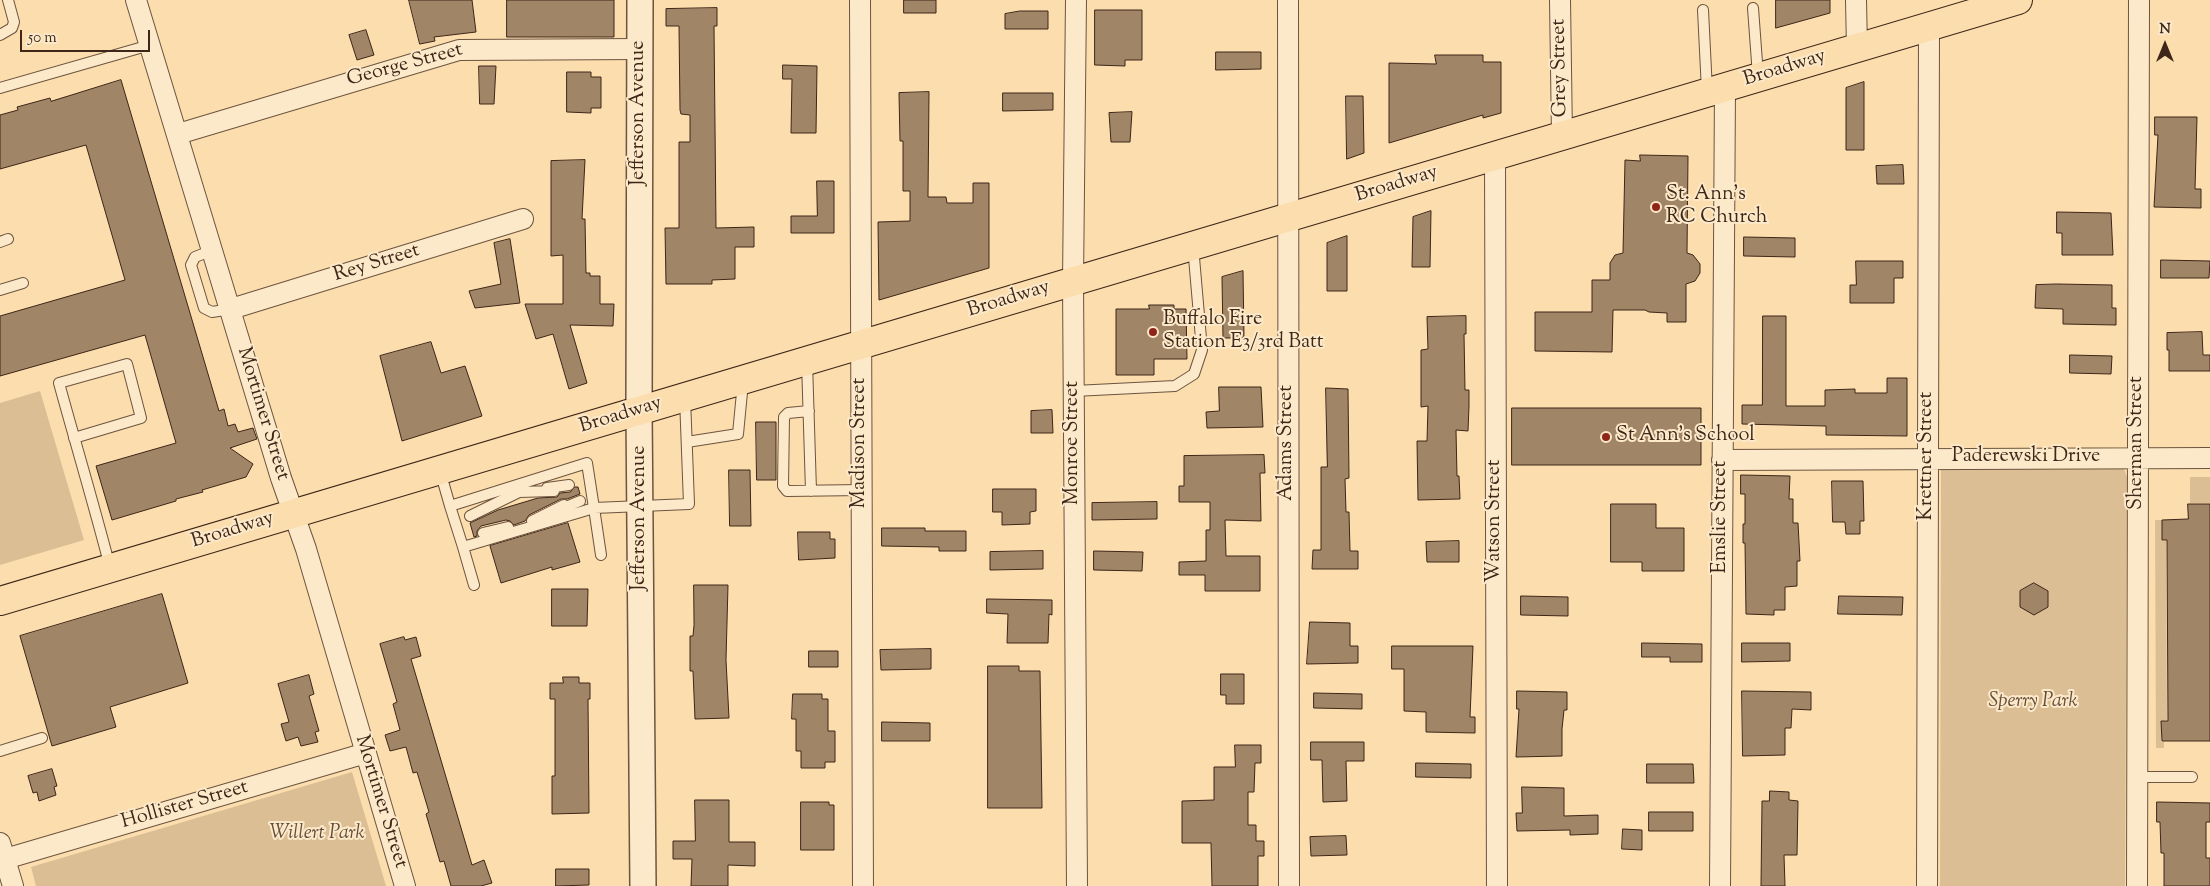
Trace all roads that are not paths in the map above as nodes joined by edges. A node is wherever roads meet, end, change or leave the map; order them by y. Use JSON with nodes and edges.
{"nodes":[{"id":1,"x":8,"y":0,"type":"edge"},
{"id":2,"x":136,"y":0,"type":"edge"},
{"id":3,"x":640,"y":0,"type":"edge"},
{"id":4,"x":860,"y":0,"type":"edge"},
{"id":5,"x":1076,"y":0,"type":"edge"},
{"id":6,"x":1288,"y":0,"type":"edge"},
{"id":7,"x":1560,"y":0,"type":"edge"},
{"id":8,"x":1856,"y":0,"type":"edge"},
{"id":9,"x":2018,"y":0,"type":"edge"},
{"id":10,"x":2139,"y":0,"type":"edge"},
{"id":11,"x":1753,"y":8,"type":"dead end"},
{"id":12,"x":1704,"y":10,"type":"dead end"},
{"id":13,"x":1929,"y":26,"type":"junction"},
{"id":14,"x":0,"y":35,"type":"edge"},
{"id":15,"x":150,"y":45,"type":"junction"},
{"id":16,"x":1857,"y":48,"type":"junction"},
{"id":17,"x":640,"y":49,"type":"junction"},
{"id":18,"x":1758,"y":77,"type":"junction"},
{"id":19,"x":0,"y":88,"type":"edge"},
{"id":20,"x":1716,"y":90,"type":"junction"},
{"id":21,"x":178,"y":134,"type":"junction"},
{"id":22,"x":1562,"y":136,"type":"junction"},
{"id":23,"x":1496,"y":156,"type":"junction"},
{"id":24,"x":1287,"y":217,"type":"junction"},
{"id":25,"x":523,"y":219,"type":"dead end"},
{"id":26,"x":1193,"y":246,"type":"junction"},
{"id":27,"x":1074,"y":281,"type":"junction"},
{"id":28,"x":22,"y":283,"type":"dead end"},
{"id":29,"x":0,"y":290,"type":"edge"},
{"id":30,"x":231,"y":308,"type":"junction"},
{"id":31,"x":861,"y":344,"type":"junction"},
{"id":32,"x":807,"y":361,"type":"junction"},
{"id":33,"x":743,"y":379,"type":"junction"},
{"id":34,"x":1074,"y":391,"type":"junction"},
{"id":35,"x":685,"y":397,"type":"junction"},
{"id":36,"x":639,"y":410,"type":"junction"},
{"id":37,"x":810,"y":411,"type":"junction"},
{"id":38,"x":74,"y":438,"type":"junction"},
{"id":39,"x":687,"y":442,"type":"junction"},
{"id":40,"x":2138,"y":458,"type":"junction"},
{"id":41,"x":2210,"y":458,"type":"edge"},
{"id":42,"x":1928,"y":459,"type":"junction"},
{"id":43,"x":1722,"y":460,"type":"junction"},
{"id":44,"x":440,"y":470,"type":"junction"},
{"id":45,"x":569,"y":485,"type":"dead end"},
{"id":46,"x":518,"y":489,"type":"junction"},
{"id":47,"x":862,"y":490,"type":"junction"},
{"id":48,"x":554,"y":491,"type":"dead end"},
{"id":49,"x":810,"y":491,"type":"junction"},
{"id":50,"x":533,"y":497,"type":"dead end"},
{"id":51,"x":580,"y":501,"type":"dead end"},
{"id":52,"x":511,"y":504,"type":"dead end"},
{"id":53,"x":564,"y":505,"type":"dead end"},
{"id":54,"x":450,"y":506,"type":"junction"},
{"id":55,"x":640,"y":506,"type":"junction"},
{"id":56,"x":594,"y":508,"type":"junction"},
{"id":57,"x":546,"y":511,"type":"dead end"},
{"id":58,"x":488,"y":512,"type":"dead end"},
{"id":59,"x":293,"y":513,"type":"junction"},
{"id":60,"x":470,"y":516,"type":"dead end"},
{"id":61,"x":529,"y":522,"type":"junction"},
{"id":62,"x":499,"y":526,"type":"dead end"},
{"id":63,"x":483,"y":533,"type":"dead end"},
{"id":64,"x":463,"y":547,"type":"junction"},
{"id":65,"x":601,"y":555,"type":"dead end"},
{"id":66,"x":110,"y":568,"type":"junction"},
{"id":67,"x":474,"y":585,"type":"dead end"},
{"id":68,"x":0,"y":601,"type":"edge"},
{"id":69,"x":42,"y":738,"type":"dead end"},
{"id":70,"x":0,"y":751,"type":"edge"},
{"id":71,"x":366,"y":752,"type":"junction"},
{"id":72,"x":2137,"y":777,"type":"junction"},
{"id":73,"x":2192,"y":777,"type":"dead end"},
{"id":74,"x":2,"y":851,"type":"edge"},
{"id":75,"x":13,"y":886,"type":"edge"},
{"id":76,"x":405,"y":886,"type":"edge"},
{"id":77,"x":643,"y":886,"type":"edge"},
{"id":78,"x":863,"y":886,"type":"edge"},
{"id":79,"x":1077,"y":886,"type":"edge"},
{"id":80,"x":1289,"y":886,"type":"edge"},
{"id":81,"x":1497,"y":886,"type":"edge"},
{"id":82,"x":1720,"y":886,"type":"edge"},
{"id":83,"x":1927,"y":886,"type":"edge"},
{"id":84,"x":2136,"y":886,"type":"edge"}],
"edges":[{"from":1,"to":14,"type":"lane"},
{"from":2,"to":15,"type":"street","name":"Mortimer Street"},
{"from":3,"to":17,"type":"street","name":"Jefferson Avenue"},
{"from":4,"to":31,"type":"street","name":"Madison Street"},
{"from":5,"to":27,"type":"street","name":"Monroe Street"},
{"from":6,"to":24,"type":"street","name":"Adams Street"},
{"from":7,"to":22,"type":"street","name":"Grey Street"},
{"from":8,"to":16,"type":"street"},
{"from":9,"to":13,"type":"main road","name":"Broadway"},
{"from":10,"to":40,"type":"street","name":"Sherman Street"},
{"from":11,"to":18,"type":"lane"},
{"from":12,"to":20,"type":"lane"},
{"from":13,"to":16,"type":"main road","name":"Broadway"},
{"from":13,"to":42,"type":"street","name":"Krettner Street"},
{"from":15,"to":19,"type":"lane"},
{"from":15,"to":21,"type":"street","name":"Mortimer Street"},
{"from":16,"to":18,"type":"main road","name":"Broadway"},
{"from":17,"to":21,"type":"street","name":"George Street"},
{"from":17,"to":36,"type":"street","name":"Jefferson Avenue"},
{"from":18,"to":20,"type":"main road","name":"Broadway"},
{"from":20,"to":22,"type":"main road","name":"Broadway"},
{"from":20,"to":43,"type":"street","name":"Emslie Street"},
{"from":21,"to":30,"type":"street","name":"Mortimer Street"},
{"from":22,"to":23,"type":"main road","name":"Broadway"},
{"from":23,"to":24,"type":"main road","name":"Broadway"},
{"from":23,"to":81,"type":"street","name":"Watson Street"},
{"from":24,"to":26,"type":"main road","name":"Broadway"},
{"from":24,"to":80,"type":"street","name":"Adams Street"},
{"from":25,"to":30,"type":"street","name":"Rey Street"},
{"from":26,"to":27,"type":"main road","name":"Broadway"},
{"from":26,"to":34,"type":"lane"},
{"from":27,"to":31,"type":"main road","name":"Broadway"},
{"from":27,"to":34,"type":"street","name":"Monroe Street"},
{"from":28,"to":29,"type":"lane"},
{"from":30,"to":59,"type":"street","name":"Mortimer Street"},
{"from":31,"to":32,"type":"main road","name":"Broadway"},
{"from":31,"to":47,"type":"street","name":"Madison Street"},
{"from":32,"to":33,"type":"main road","name":"Broadway"},
{"from":32,"to":37,"type":"lane"},
{"from":33,"to":35,"type":"main road","name":"Broadway"},
{"from":33,"to":39,"type":"lane"},
{"from":34,"to":79,"type":"street","name":"Monroe Street"},
{"from":35,"to":36,"type":"main road","name":"Broadway"},
{"from":35,"to":39,"type":"lane"},
{"from":36,"to":44,"type":"main road","name":"Broadway"},
{"from":36,"to":55,"type":"street","name":"Jefferson Avenue"},
{"from":37,"to":49,"type":"lane"},
{"from":37,"to":49,"type":"lane"},
{"from":38,"to":38,"type":"lane"},
{"from":38,"to":66,"type":"lane"},
{"from":39,"to":55,"type":"lane"},
{"from":40,"to":41,"type":"street","name":"Paderewski Drive"},
{"from":40,"to":42,"type":"street","name":"Paderewski Drive"},
{"from":40,"to":72,"type":"street","name":"Sherman Street"},
{"from":42,"to":43,"type":"street","name":"Paderewski Drive"},
{"from":42,"to":83,"type":"street","name":"Krettner Street"},
{"from":43,"to":82,"type":"street","name":"Emslie Street"},
{"from":44,"to":54,"type":"lane"},
{"from":44,"to":59,"type":"main road","name":"Broadway"},
{"from":45,"to":46,"type":"lane"},
{"from":46,"to":48,"type":"lane"},
{"from":46,"to":50,"type":"lane"},
{"from":46,"to":52,"type":"lane"},
{"from":46,"to":54,"type":"lane"},
{"from":46,"to":56,"type":"lane"},
{"from":46,"to":58,"type":"lane"},
{"from":46,"to":60,"type":"lane"},
{"from":47,"to":49,"type":"lane"},
{"from":47,"to":78,"type":"street","name":"Madison Street"},
{"from":51,"to":61,"type":"lane"},
{"from":53,"to":61,"type":"lane"},
{"from":54,"to":64,"type":"lane"},
{"from":55,"to":56,"type":"lane"},
{"from":55,"to":77,"type":"street","name":"Jefferson Avenue"},
{"from":56,"to":61,"type":"lane"},
{"from":56,"to":65,"type":"lane"},
{"from":57,"to":61,"type":"lane"},
{"from":59,"to":66,"type":"main road","name":"Broadway"},
{"from":59,"to":71,"type":"street","name":"Mortimer Street"},
{"from":61,"to":62,"type":"lane"},
{"from":61,"to":63,"type":"lane"},
{"from":61,"to":64,"type":"lane"},
{"from":64,"to":67,"type":"lane"},
{"from":66,"to":68,"type":"main road","name":"Broadway"},
{"from":69,"to":70,"type":"lane"},
{"from":71,"to":74,"type":"street","name":"Hollister Street"},
{"from":71,"to":76,"type":"street","name":"Mortimer Street"},
{"from":72,"to":73,"type":"lane"},
{"from":72,"to":84,"type":"street","name":"Sherman Street"},
{"from":74,"to":75,"type":"street"}]}
